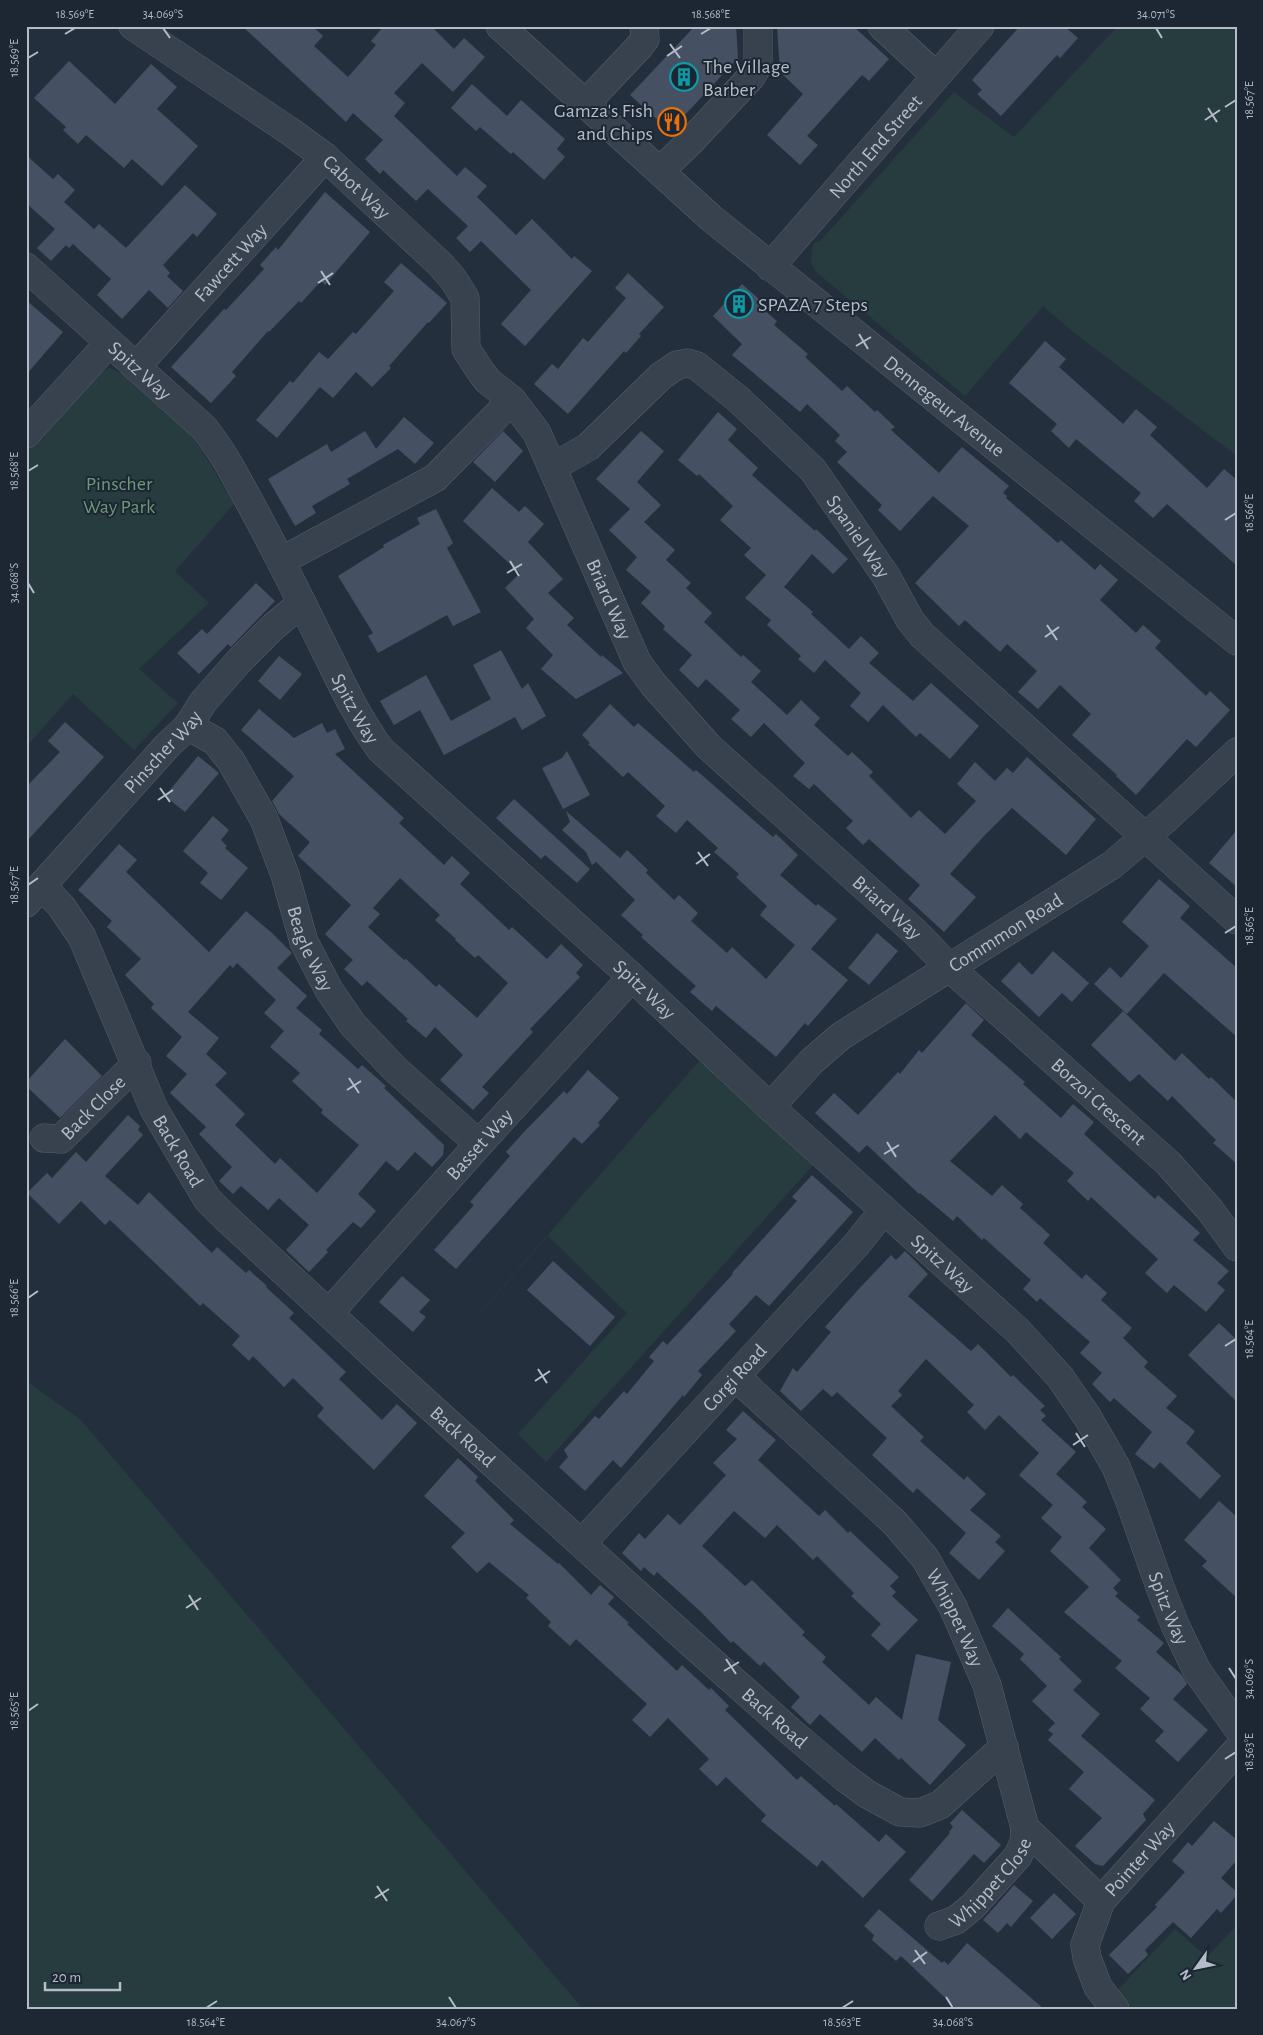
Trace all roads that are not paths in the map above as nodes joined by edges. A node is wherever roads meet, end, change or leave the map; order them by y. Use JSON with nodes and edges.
{"nodes":[{"id":1,"x":133,"y":26,"type":"edge"},
{"id":2,"x":500,"y":26,"type":"edge"},
{"id":3,"x":644,"y":26,"type":"edge"},
{"id":4,"x":758,"y":26,"type":"edge"},
{"id":5,"x":882,"y":26,"type":"edge"},
{"id":6,"x":980,"y":26,"type":"edge"},
{"id":7,"x":936,"y":75,"type":"junction"},
{"id":8,"x":585,"y":104,"type":"junction"},
{"id":9,"x":325,"y":157,"type":"junction"},
{"id":10,"x":660,"y":171,"type":"junction"},
{"id":11,"x":26,"y":267,"type":"edge"},
{"id":12,"x":770,"y":267,"type":"junction"},
{"id":13,"x":109,"y":343,"type":"junction"},
{"id":14,"x":136,"y":367,"type":"junction"},
{"id":15,"x":512,"y":400,"type":"junction"},
{"id":16,"x":26,"y":434,"type":"edge"},
{"id":17,"x":552,"y":466,"type":"junction"},
{"id":18,"x":281,"y":561,"type":"junction"},
{"id":19,"x":302,"y":603,"type":"junction"},
{"id":20,"x":1237,"y":641,"type":"edge"},
{"id":21,"x":188,"y":726,"type":"junction"},
{"id":22,"x":1237,"y":752,"type":"edge"},
{"id":23,"x":1144,"y":837,"type":"junction"},
{"id":24,"x":34,"y":894,"type":"edge"},
{"id":25,"x":1237,"y":920,"type":"edge"},
{"id":26,"x":950,"y":968,"type":"junction"},
{"id":27,"x":632,"y":978,"type":"junction"},
{"id":28,"x":137,"y":1063,"type":"junction"},
{"id":29,"x":770,"y":1107,"type":"junction"},
{"id":30,"x":44,"y":1138,"type":"dead end"},
{"id":31,"x":480,"y":1144,"type":"junction"},
{"id":32,"x":884,"y":1210,"type":"junction"},
{"id":33,"x":1237,"y":1247,"type":"edge"},
{"id":34,"x":329,"y":1313,"type":"junction"},
{"id":35,"x":736,"y":1377,"type":"junction"},
{"id":36,"x":582,"y":1544,"type":"junction"},
{"id":37,"x":1237,"y":1727,"type":"edge"},
{"id":38,"x":1004,"y":1747,"type":"junction"},
{"id":39,"x":1237,"y":1750,"type":"edge"},
{"id":40,"x":1025,"y":1828,"type":"junction"},
{"id":41,"x":1101,"y":1901,"type":"junction"},
{"id":42,"x":939,"y":1926,"type":"dead end"},
{"id":43,"x":1115,"y":2009,"type":"edge"}],
"edges":[{"from":1,"to":9,"type":"street","name":"Cabot Way"},
{"from":2,"to":8,"type":"street","name":"Dennegeur Avenue"},
{"from":3,"to":8,"type":"street"},
{"from":4,"to":10,"type":"street"},
{"from":5,"to":7,"type":"street"},
{"from":6,"to":7,"type":"street","name":"North End Street"},
{"from":7,"to":12,"type":"street","name":"North End Street"},
{"from":8,"to":10,"type":"street","name":"Dennegeur Avenue"},
{"from":9,"to":14,"type":"street","name":"Fawcett Way"},
{"from":9,"to":15,"type":"street","name":"Cabot Way"},
{"from":10,"to":12,"type":"street","name":"Dennegeur Avenue"},
{"from":11,"to":13,"type":"street","name":"Spitz Way"},
{"from":12,"to":20,"type":"street","name":"Dennegeur Avenue"},
{"from":13,"to":14,"type":"street","name":"Spitz Way"},
{"from":13,"to":16,"type":"street"},
{"from":14,"to":18,"type":"street","name":"Spitz Way"},
{"from":15,"to":17,"type":"street","name":"Briard Way"},
{"from":15,"to":18,"type":"street"},
{"from":17,"to":23,"type":"street","name":"Spaniel Way"},
{"from":17,"to":26,"type":"street","name":"Briard Way"},
{"from":18,"to":19,"type":"street","name":"Spitz Way"},
{"from":19,"to":21,"type":"street","name":"Pinscher Way"},
{"from":19,"to":27,"type":"street","name":"Spitz Way"},
{"from":21,"to":24,"type":"street","name":"Pinscher Way"},
{"from":21,"to":31,"type":"street","name":"Beagle Way"},
{"from":22,"to":23,"type":"street","name":"Commmon Road"},
{"from":23,"to":25,"type":"street"},
{"from":23,"to":26,"type":"street","name":"Commmon Road"},
{"from":24,"to":28,"type":"street","name":"Back Road"},
{"from":26,"to":29,"type":"street","name":"Commmon Road"},
{"from":26,"to":33,"type":"street","name":"Borzoi Crescent"},
{"from":27,"to":29,"type":"street","name":"Spitz Way"},
{"from":27,"to":31,"type":"street","name":"Basset Way"},
{"from":28,"to":30,"type":"street","name":"Back Close"},
{"from":28,"to":34,"type":"street","name":"Back Road"},
{"from":29,"to":32,"type":"street","name":"Spitz Way"},
{"from":31,"to":34,"type":"street","name":"Basset Way"},
{"from":32,"to":35,"type":"street","name":"Corgi Road"},
{"from":32,"to":37,"type":"street","name":"Spitz Way"},
{"from":34,"to":36,"type":"street","name":"Back Road"},
{"from":35,"to":36,"type":"street","name":"Corgi Road"},
{"from":35,"to":38,"type":"street","name":"Whippet Way"},
{"from":36,"to":38,"type":"street","name":"Back Road"},
{"from":38,"to":40,"type":"street","name":"Whippet Way"},
{"from":39,"to":41,"type":"street","name":"Pointer Way"},
{"from":40,"to":41,"type":"street"},
{"from":40,"to":42,"type":"street","name":"Whippet Close"},
{"from":41,"to":43,"type":"street","name":"Pointer Way"}]}
